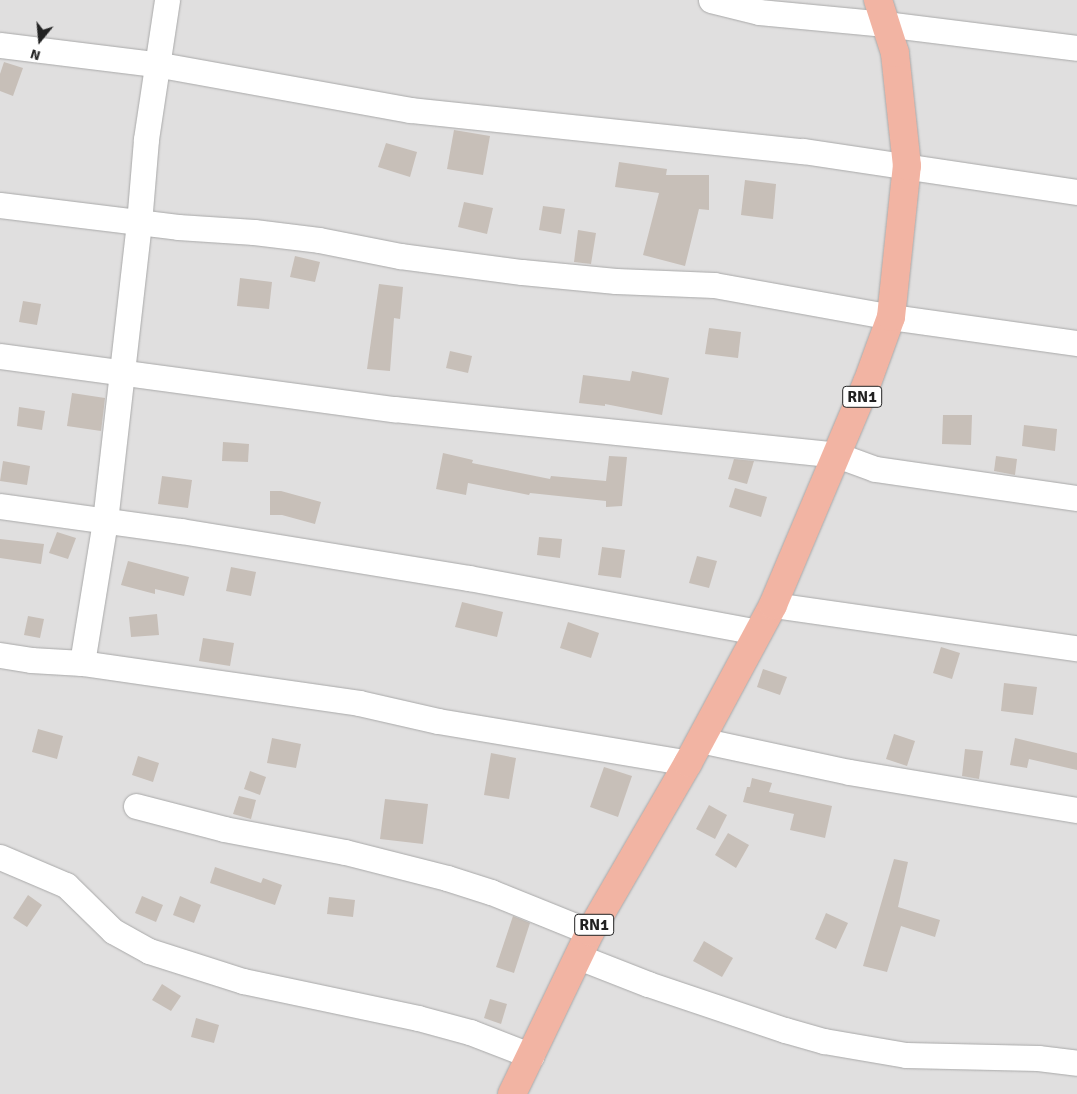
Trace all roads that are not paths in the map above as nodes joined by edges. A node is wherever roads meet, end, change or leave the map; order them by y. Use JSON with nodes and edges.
{"nodes":[{"id":1,"x":167,"y":0,"type":"edge"},
{"id":2,"x":712,"y":0,"type":"edge"},
{"id":3,"x":881,"y":12,"type":"edge"},
{"id":4,"x":0,"y":45,"type":"edge"},
{"id":5,"x":1077,"y":48,"type":"edge"},
{"id":6,"x":156,"y":64,"type":"junction"},
{"id":7,"x":906,"y":166,"type":"junction"},
{"id":8,"x":1077,"y":192,"type":"edge"},
{"id":9,"x":0,"y":205,"type":"edge"},
{"id":10,"x":139,"y":223,"type":"junction"},
{"id":11,"x":891,"y":317,"type":"junction"},
{"id":12,"x":1077,"y":343,"type":"edge"},
{"id":13,"x":0,"y":356,"type":"edge"},
{"id":14,"x":123,"y":372,"type":"junction"},
{"id":15,"x":838,"y":455,"type":"junction"},
{"id":16,"x":1077,"y":498,"type":"edge"},
{"id":17,"x":0,"y":506,"type":"edge"},
{"id":18,"x":105,"y":521,"type":"junction"},
{"id":19,"x":773,"y":605,"type":"junction"},
{"id":20,"x":758,"y":632,"type":"junction"},
{"id":21,"x":1077,"y":648,"type":"edge"},
{"id":22,"x":0,"y":655,"type":"edge"},
{"id":23,"x":82,"y":664,"type":"junction"},
{"id":24,"x":694,"y":752,"type":"junction"},
{"id":25,"x":136,"y":806,"type":"dead end"},
{"id":26,"x":1077,"y":810,"type":"edge"},
{"id":27,"x":0,"y":857,"type":"edge"},
{"id":28,"x":590,"y":932,"type":"junction"},
{"id":29,"x":579,"y":957,"type":"junction"},
{"id":30,"x":532,"y":1056,"type":"junction"},
{"id":31,"x":1077,"y":1062,"type":"edge"},
{"id":32,"x":512,"y":1094,"type":"edge"}],
"edges":[{"from":1,"to":6,"type":"street"},
{"from":2,"to":3,"type":"street"},
{"from":3,"to":5,"type":"street"},
{"from":3,"to":7,"type":"highway","number":"RN1"},
{"from":4,"to":6,"type":"street"},
{"from":6,"to":7,"type":"street"},
{"from":6,"to":10,"type":"street"},
{"from":7,"to":8,"type":"street"},
{"from":7,"to":11,"type":"highway","number":"RN1"},
{"from":9,"to":10,"type":"street"},
{"from":10,"to":11,"type":"street"},
{"from":10,"to":14,"type":"street"},
{"from":11,"to":12,"type":"street"},
{"from":11,"to":15,"type":"highway","number":"RN1"},
{"from":13,"to":14,"type":"street"},
{"from":14,"to":15,"type":"street"},
{"from":14,"to":18,"type":"street"},
{"from":15,"to":16,"type":"street"},
{"from":15,"to":19,"type":"highway","number":"RN1"},
{"from":17,"to":18,"type":"street"},
{"from":18,"to":20,"type":"street"},
{"from":18,"to":23,"type":"street"},
{"from":19,"to":20,"type":"highway","number":"RN1"},
{"from":19,"to":21,"type":"street"},
{"from":20,"to":24,"type":"highway","number":"RN1"},
{"from":22,"to":23,"type":"street"},
{"from":23,"to":24,"type":"street"},
{"from":24,"to":26,"type":"street"},
{"from":24,"to":28,"type":"highway","number":"RN1"},
{"from":25,"to":28,"type":"street"},
{"from":27,"to":30,"type":"street"},
{"from":28,"to":29,"type":"highway","number":"RN1"},
{"from":29,"to":30,"type":"highway","number":"RN1"},
{"from":29,"to":31,"type":"street"},
{"from":30,"to":32,"type":"highway","number":"RN1"}]}
